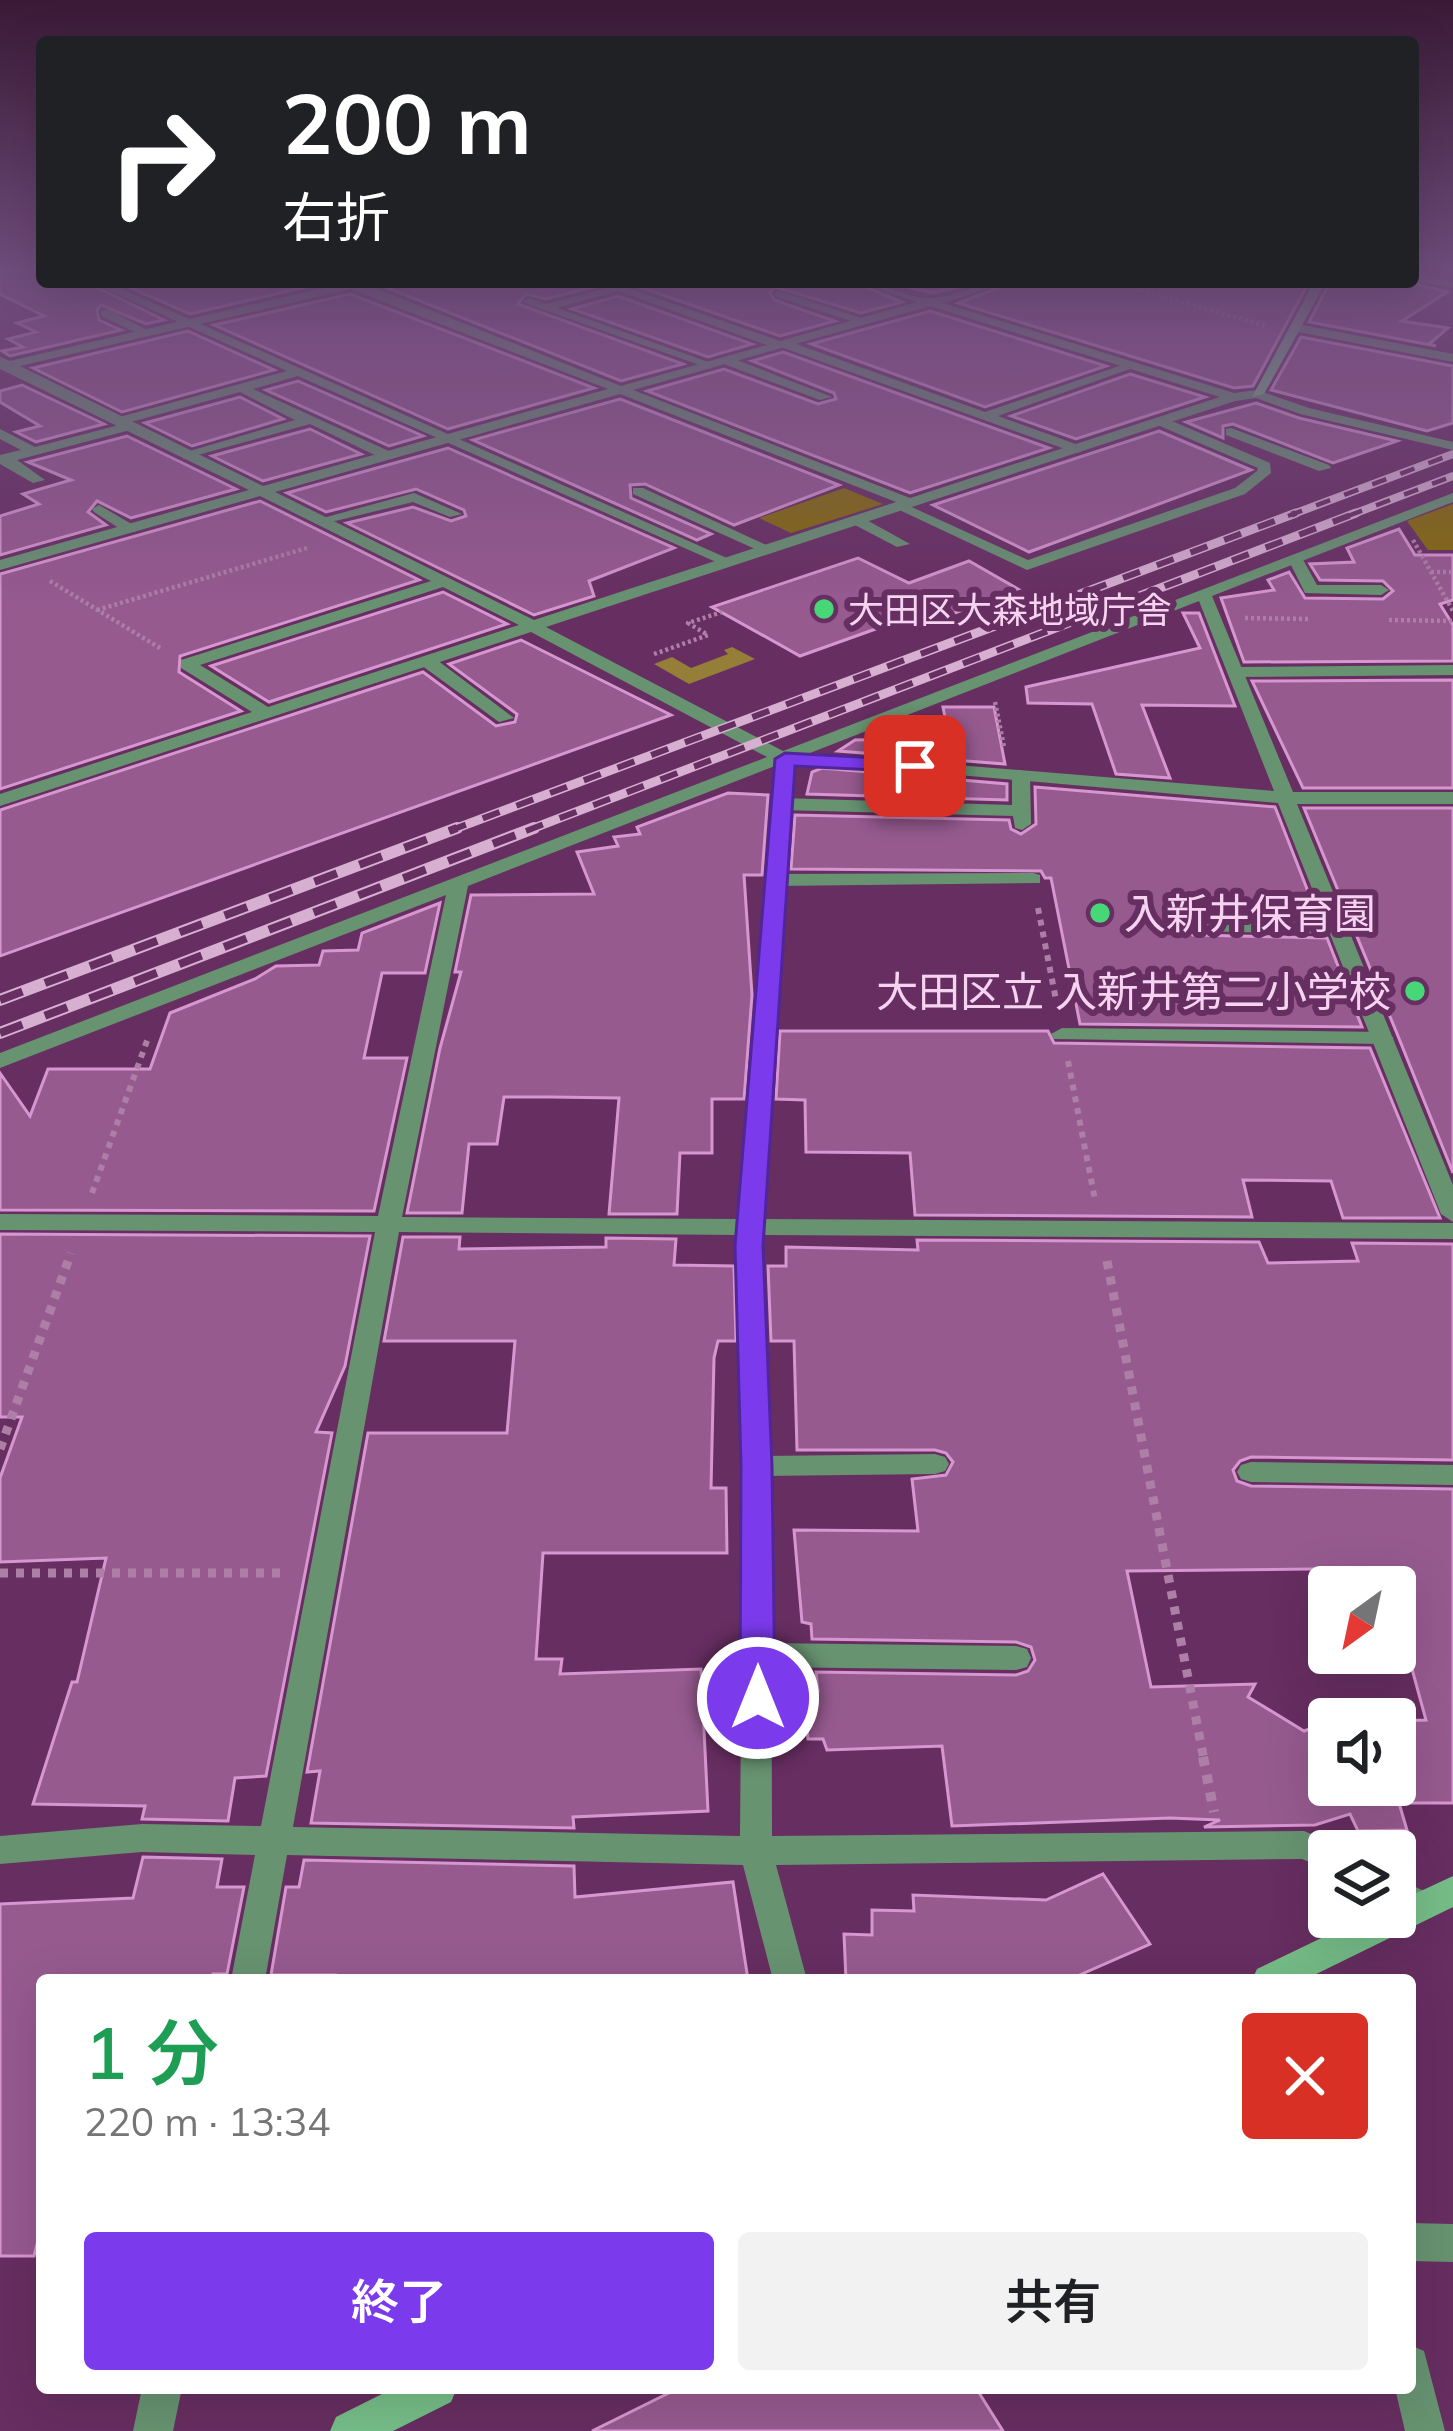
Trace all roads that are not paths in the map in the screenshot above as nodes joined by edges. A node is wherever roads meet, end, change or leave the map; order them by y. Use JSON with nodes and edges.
{"nodes":[{"id":1,"x":43,"y":383,"type":"edge"},
{"id":2,"x":258,"y":383,"type":"edge"},
{"id":3,"x":325,"y":383,"type":"edge"},
{"id":4,"x":604,"y":383,"type":"edge"},
{"id":5,"x":648,"y":383,"type":"edge"},
{"id":6,"x":789,"y":383,"type":"edge"},
{"id":7,"x":892,"y":383,"type":"edge"},
{"id":8,"x":1081,"y":383,"type":"edge"},
{"id":9,"x":1189,"y":383,"type":"edge"},
{"id":10,"x":1262,"y":383,"type":"edge"},
{"id":11,"x":241,"y":388,"type":"junction"},
{"id":12,"x":623,"y":391,"type":"junction"},
{"id":13,"x":1257,"y":394,"type":"junction"},
{"id":14,"x":826,"y":397,"type":"dead end"},
{"id":15,"x":1233,"y":397,"type":"junction"},
{"id":16,"x":1184,"y":413,"type":"junction"},
{"id":17,"x":986,"y":416,"type":"junction"},
{"id":18,"x":306,"y":420,"type":"junction"},
{"id":19,"x":1160,"y":422,"type":"junction"},
{"id":20,"x":125,"y":423,"type":"junction"},
{"id":21,"x":0,"y":433,"type":"edge"},
{"id":22,"x":451,"y":439,"type":"junction"},
{"id":23,"x":1453,"y":446,"type":"edge"},
{"id":24,"x":1076,"y":449,"type":"junction"},
{"id":25,"x":32,"y":451,"type":"junction"},
{"id":26,"x":188,"y":456,"type":"junction"},
{"id":27,"x":388,"y":456,"type":"junction"},
{"id":28,"x":2,"y":459,"type":"edge"},
{"id":29,"x":1324,"y":469,"type":"dead end"},
{"id":30,"x":38,"y":480,"type":"dead end"},
{"id":31,"x":638,"y":491,"type":"dead end"},
{"id":32,"x":260,"y":493,"type":"junction"},
{"id":33,"x":1453,"y":497,"type":"edge"},
{"id":34,"x":906,"y":505,"type":"junction"},
{"id":35,"x":99,"y":509,"type":"dead end"},
{"id":36,"x":455,"y":514,"type":"dead end"},
{"id":37,"x":319,"y":521,"type":"junction"},
{"id":38,"x":858,"y":521,"type":"junction"},
{"id":39,"x":130,"y":529,"type":"junction"},
{"id":40,"x":902,"y":544,"type":"dead end"},
{"id":41,"x":769,"y":550,"type":"junction"},
{"id":42,"x":1296,"y":559,"type":"junction"},
{"id":43,"x":8,"y":562,"type":"edge"},
{"id":44,"x":730,"y":563,"type":"junction"},
{"id":45,"x":444,"y":582,"type":"junction"},
{"id":46,"x":1381,"y":590,"type":"dead end"},
{"id":47,"x":1204,"y":595,"type":"junction"},
{"id":48,"x":535,"y":627,"type":"junction"},
{"id":49,"x":428,"y":661,"type":"junction"},
{"id":50,"x":1453,"y":670,"type":"edge"},
{"id":51,"x":1235,"y":672,"type":"junction"},
{"id":52,"x":268,"y":714,"type":"junction"},
{"id":53,"x":506,"y":718,"type":"dead end"},
{"id":54,"x":785,"y":759,"type":"junction"},
{"id":55,"x":1015,"y":774,"type":"junction"},
{"id":56,"x":1286,"y":798,"type":"junction"},
{"id":57,"x":1453,"y":798,"type":"edge"},
{"id":58,"x":0,"y":800,"type":"edge"},
{"id":59,"x":782,"y":804,"type":"junction"},
{"id":60,"x":1033,"y":879,"type":"road end"},
{"id":61,"x":776,"y":880,"type":"junction"},
{"id":62,"x":458,"y":885,"type":"junction"},
{"id":63,"x":1200,"y":927,"type":"dead end"},
{"id":64,"x":1339,"y":928,"type":"junction"},
{"id":65,"x":1062,"y":1034,"type":"road end"},
{"id":66,"x":1383,"y":1038,"type":"junction"},
{"id":67,"x":0,"y":1061,"type":"edge"},
{"id":68,"x":1453,"y":1214,"type":"edge"},
{"id":69,"x":0,"y":1222,"type":"edge"},
{"id":70,"x":389,"y":1223,"type":"junction"},
{"id":71,"x":752,"y":1225,"type":"junction"},
{"id":72,"x":1453,"y":1231,"type":"edge"},
{"id":73,"x":935,"y":1464,"type":"dead end"},
{"id":74,"x":757,"y":1466,"type":"junction"},
{"id":75,"x":1251,"y":1472,"type":"dead end"},
{"id":76,"x":1453,"y":1475,"type":"edge"},
{"id":77,"x":758,"y":1655,"type":"junction"},
{"id":78,"x":1016,"y":1658,"type":"dead end"},
{"id":79,"x":277,"y":1841,"type":"junction"},
{"id":80,"x":1308,"y":1847,"type":"edge"},
{"id":81,"x":0,"y":1850,"type":"edge"},
{"id":82,"x":756,"y":1851,"type":"junction"},
{"id":83,"x":1453,"y":1891,"type":"edge"},
{"id":84,"x":1416,"y":1898,"type":"edge"},
{"id":85,"x":1341,"y":1938,"type":"edge"},
{"id":86,"x":249,"y":1974,"type":"edge"},
{"id":87,"x":788,"y":1974,"type":"edge"},
{"id":88,"x":1279,"y":1974,"type":"edge"},
{"id":89,"x":1416,"y":2242,"type":"edge"},
{"id":90,"x":1453,"y":2243,"type":"edge"},
{"id":91,"x":1416,"y":2391,"type":"edge"},
{"id":92,"x":161,"y":2394,"type":"edge"},
{"id":93,"x":420,"y":2407,"type":"edge"},
{"id":94,"x":153,"y":2431,"type":"edge"},
{"id":95,"x":350,"y":2431,"type":"edge"},
{"id":96,"x":1425,"y":2431,"type":"edge"}],
"edges":[{"from":1,"to":20,"type":"street"},
{"from":2,"to":11,"type":"street"},
{"from":3,"to":22,"type":"street"},
{"from":4,"to":12,"type":"street"},
{"from":5,"to":12,"type":"street"},
{"from":6,"to":14,"type":"street"},
{"from":7,"to":17,"type":"street"},
{"from":8,"to":17,"type":"street"},
{"from":9,"to":15,"type":"street"},
{"from":10,"to":13,"type":"street"},
{"from":11,"to":18,"type":"street"},
{"from":11,"to":20,"type":"street"},
{"from":12,"to":22,"type":"street"},
{"from":12,"to":34,"type":"street"},
{"from":13,"to":15,"type":"street"},
{"from":13,"to":23,"type":"street"},
{"from":15,"to":16,"type":"street"},
{"from":16,"to":19,"type":"street"},
{"from":16,"to":29,"type":"street"},
{"from":17,"to":24,"type":"street"},
{"from":18,"to":26,"type":"street"},
{"from":18,"to":27,"type":"street"},
{"from":19,"to":24,"type":"street"},
{"from":19,"to":34,"type":"street"},
{"from":20,"to":25,"type":"street"},
{"from":20,"to":26,"type":"street"},
{"from":21,"to":25,"type":"street"},
{"from":22,"to":27,"type":"street"},
{"from":22,"to":44,"type":"street"},
{"from":24,"to":34,"type":"street"},
{"from":25,"to":28,"type":"street"},
{"from":26,"to":32,"type":"street"},
{"from":27,"to":32,"type":"street"},
{"from":28,"to":30,"type":"street"},
{"from":31,"to":41,"type":"street"},
{"from":32,"to":37,"type":"street"},
{"from":32,"to":39,"type":"street"},
{"from":33,"to":42,"type":"street"},
{"from":34,"to":38,"type":"street"},
{"from":35,"to":39,"type":"street"},
{"from":36,"to":37,"type":"street"},
{"from":37,"to":45,"type":"street"},
{"from":38,"to":40,"type":"street"},
{"from":38,"to":41,"type":"street"},
{"from":39,"to":43,"type":"street"},
{"from":41,"to":44,"type":"street"},
{"from":42,"to":46,"type":"street"},
{"from":42,"to":47,"type":"street"},
{"from":44,"to":48,"type":"street"},
{"from":45,"to":48,"type":"street"},
{"from":45,"to":52,"type":"street"},
{"from":47,"to":51,"type":"street"},
{"from":47,"to":54,"type":"street"},
{"from":48,"to":49,"type":"street"},
{"from":48,"to":54,"type":"street"},
{"from":49,"to":52,"type":"street"},
{"from":49,"to":53,"type":"street"},
{"from":50,"to":51,"type":"street"},
{"from":51,"to":56,"type":"street"},
{"from":52,"to":58,"type":"street"},
{"from":54,"to":55,"type":"street"},
{"from":54,"to":59,"type":"street"},
{"from":54,"to":62,"type":"street"},
{"from":55,"to":56,"type":"street"},
{"from":55,"to":59,"type":"street"},
{"from":56,"to":57,"type":"street"},
{"from":56,"to":64,"type":"street"},
{"from":59,"to":61,"type":"street"},
{"from":60,"to":61,"type":"street"},
{"from":61,"to":71,"type":"street"},
{"from":62,"to":67,"type":"street"},
{"from":62,"to":70,"type":"street"},
{"from":63,"to":64,"type":"street"},
{"from":64,"to":66,"type":"street"},
{"from":65,"to":66,"type":"street"},
{"from":66,"to":68,"type":"street"},
{"from":69,"to":70,"type":"street"},
{"from":70,"to":71,"type":"street"},
{"from":70,"to":79,"type":"street"},
{"from":71,"to":72,"type":"street"},
{"from":71,"to":74,"type":"street"},
{"from":73,"to":74,"type":"street"},
{"from":74,"to":77,"type":"street"},
{"from":75,"to":76,"type":"street"},
{"from":77,"to":78,"type":"street"},
{"from":77,"to":82,"type":"street"},
{"from":79,"to":81,"type":"street"},
{"from":79,"to":82,"type":"street"},
{"from":79,"to":86,"type":"street"},
{"from":80,"to":82,"type":"street"},
{"from":82,"to":87,"type":"street"},
{"from":83,"to":84,"type":"street"},
{"from":85,"to":88,"type":"street"},
{"from":89,"to":90,"type":"street"},
{"from":91,"to":96,"type":"street"},
{"from":92,"to":94,"type":"street"},
{"from":93,"to":95,"type":"street"}]}
